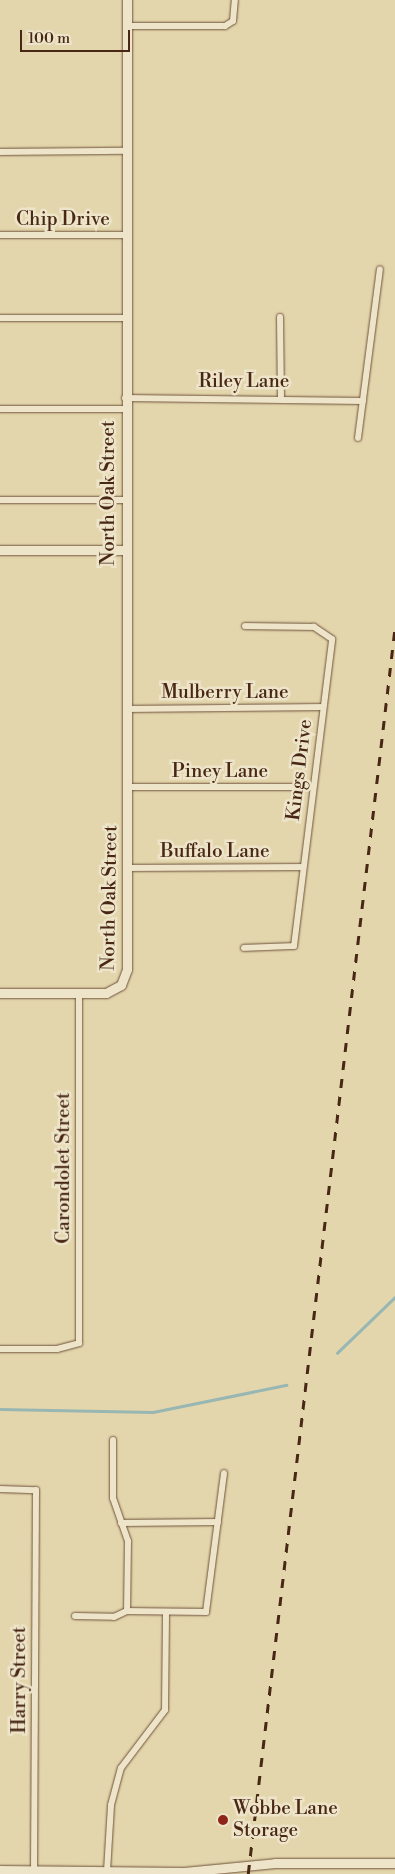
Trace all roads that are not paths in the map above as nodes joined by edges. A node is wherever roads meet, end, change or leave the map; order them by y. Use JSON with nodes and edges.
{"nodes":[{"id":1,"x":127,"y":0,"type":"edge"},
{"id":2,"x":235,"y":0,"type":"edge"},
{"id":3,"x":127,"y":26,"type":"junction"},
{"id":4,"x":126,"y":151,"type":"junction"},
{"id":5,"x":0,"y":152,"type":"edge"},
{"id":6,"x":0,"y":235,"type":"edge"},
{"id":7,"x":125,"y":235,"type":"junction"},
{"id":8,"x":380,"y":268,"type":"dead end"},
{"id":9,"x":280,"y":317,"type":"dead end"},
{"id":10,"x":0,"y":318,"type":"edge"},
{"id":11,"x":125,"y":318,"type":"junction"},
{"id":12,"x":281,"y":397,"type":"junction"},
{"id":13,"x":125,"y":398,"type":"junction"},
{"id":14,"x":363,"y":401,"type":"junction"},
{"id":15,"x":0,"y":409,"type":"edge"},
{"id":16,"x":125,"y":409,"type":"junction"},
{"id":17,"x":358,"y":438,"type":"dead end"},
{"id":18,"x":0,"y":500,"type":"edge"},
{"id":19,"x":126,"y":500,"type":"junction"},
{"id":20,"x":0,"y":550,"type":"edge"},
{"id":21,"x":126,"y":550,"type":"junction"},
{"id":22,"x":245,"y":626,"type":"dead end"},
{"id":23,"x":323,"y":707,"type":"junction"},
{"id":24,"x":128,"y":709,"type":"junction"},
{"id":25,"x":127,"y":787,"type":"junction"},
{"id":26,"x":313,"y":787,"type":"junction"},
{"id":27,"x":303,"y":867,"type":"junction"},
{"id":28,"x":127,"y":868,"type":"junction"},
{"id":29,"x":244,"y":948,"type":"dead end"},
{"id":30,"x":0,"y":993,"type":"edge"},
{"id":31,"x":79,"y":994,"type":"junction"},
{"id":32,"x":0,"y":1349,"type":"edge"},
{"id":33,"x":113,"y":1440,"type":"dead end"},
{"id":34,"x":224,"y":1473,"type":"dead end"},
{"id":35,"x":0,"y":1489,"type":"edge"},
{"id":36,"x":218,"y":1522,"type":"junction"},
{"id":37,"x":122,"y":1523,"type":"junction"},
{"id":38,"x":127,"y":1611,"type":"junction"},
{"id":39,"x":166,"y":1613,"type":"junction"},
{"id":40,"x":75,"y":1616,"type":"dead end"},
{"id":41,"x":395,"y":1863,"type":"edge"},
{"id":42,"x":0,"y":1870,"type":"edge"},
{"id":43,"x":34,"y":1871,"type":"junction"},
{"id":44,"x":107,"y":1871,"type":"junction"}],
"edges":[{"from":1,"to":3,"type":"street","name":"North Oak Street"},
{"from":2,"to":3,"type":"street"},
{"from":3,"to":4,"type":"street","name":"North Oak Street"},
{"from":4,"to":5,"type":"street"},
{"from":4,"to":7,"type":"street","name":"North Oak Street"},
{"from":6,"to":7,"type":"street","name":"Chip Drive"},
{"from":7,"to":11,"type":"street","name":"North Oak Street"},
{"from":8,"to":14,"type":"street"},
{"from":9,"to":12,"type":"street"},
{"from":10,"to":11,"type":"street"},
{"from":11,"to":13,"type":"street","name":"North Oak Street"},
{"from":12,"to":13,"type":"street","name":"Riley Lane"},
{"from":12,"to":14,"type":"street","name":"Riley Lane"},
{"from":13,"to":16,"type":"street","name":"North Oak Street"},
{"from":14,"to":17,"type":"street"},
{"from":15,"to":16,"type":"street"},
{"from":16,"to":19,"type":"street","name":"North Oak Street"},
{"from":18,"to":19,"type":"street"},
{"from":19,"to":21,"type":"street","name":"North Oak Street"},
{"from":20,"to":21,"type":"street"},
{"from":21,"to":24,"type":"street","name":"North Oak Street"},
{"from":22,"to":23,"type":"street","name":"Kings Drive"},
{"from":23,"to":24,"type":"street","name":"Mulberry Lane"},
{"from":23,"to":26,"type":"street","name":"Kings Drive"},
{"from":24,"to":25,"type":"street","name":"North Oak Street"},
{"from":25,"to":26,"type":"street","name":"Piney Lane"},
{"from":25,"to":28,"type":"street","name":"North Oak Street"},
{"from":26,"to":27,"type":"street","name":"Kings Drive"},
{"from":27,"to":28,"type":"street","name":"Buffalo Lane"},
{"from":27,"to":29,"type":"street","name":"Kings Drive"},
{"from":28,"to":31,"type":"street","name":"North Oak Street"},
{"from":30,"to":31,"type":"street"},
{"from":31,"to":32,"type":"street","name":"Carondolet Street"},
{"from":33,"to":37,"type":"street"},
{"from":34,"to":36,"type":"street"},
{"from":35,"to":43,"type":"street","name":"Harry Street"},
{"from":36,"to":37,"type":"street"},
{"from":36,"to":39,"type":"street"},
{"from":37,"to":38,"type":"street"},
{"from":38,"to":39,"type":"street"},
{"from":38,"to":40,"type":"street"},
{"from":39,"to":44,"type":"street"},
{"from":41,"to":44,"type":"street"},
{"from":42,"to":43,"type":"street"},
{"from":43,"to":44,"type":"street"}]}
